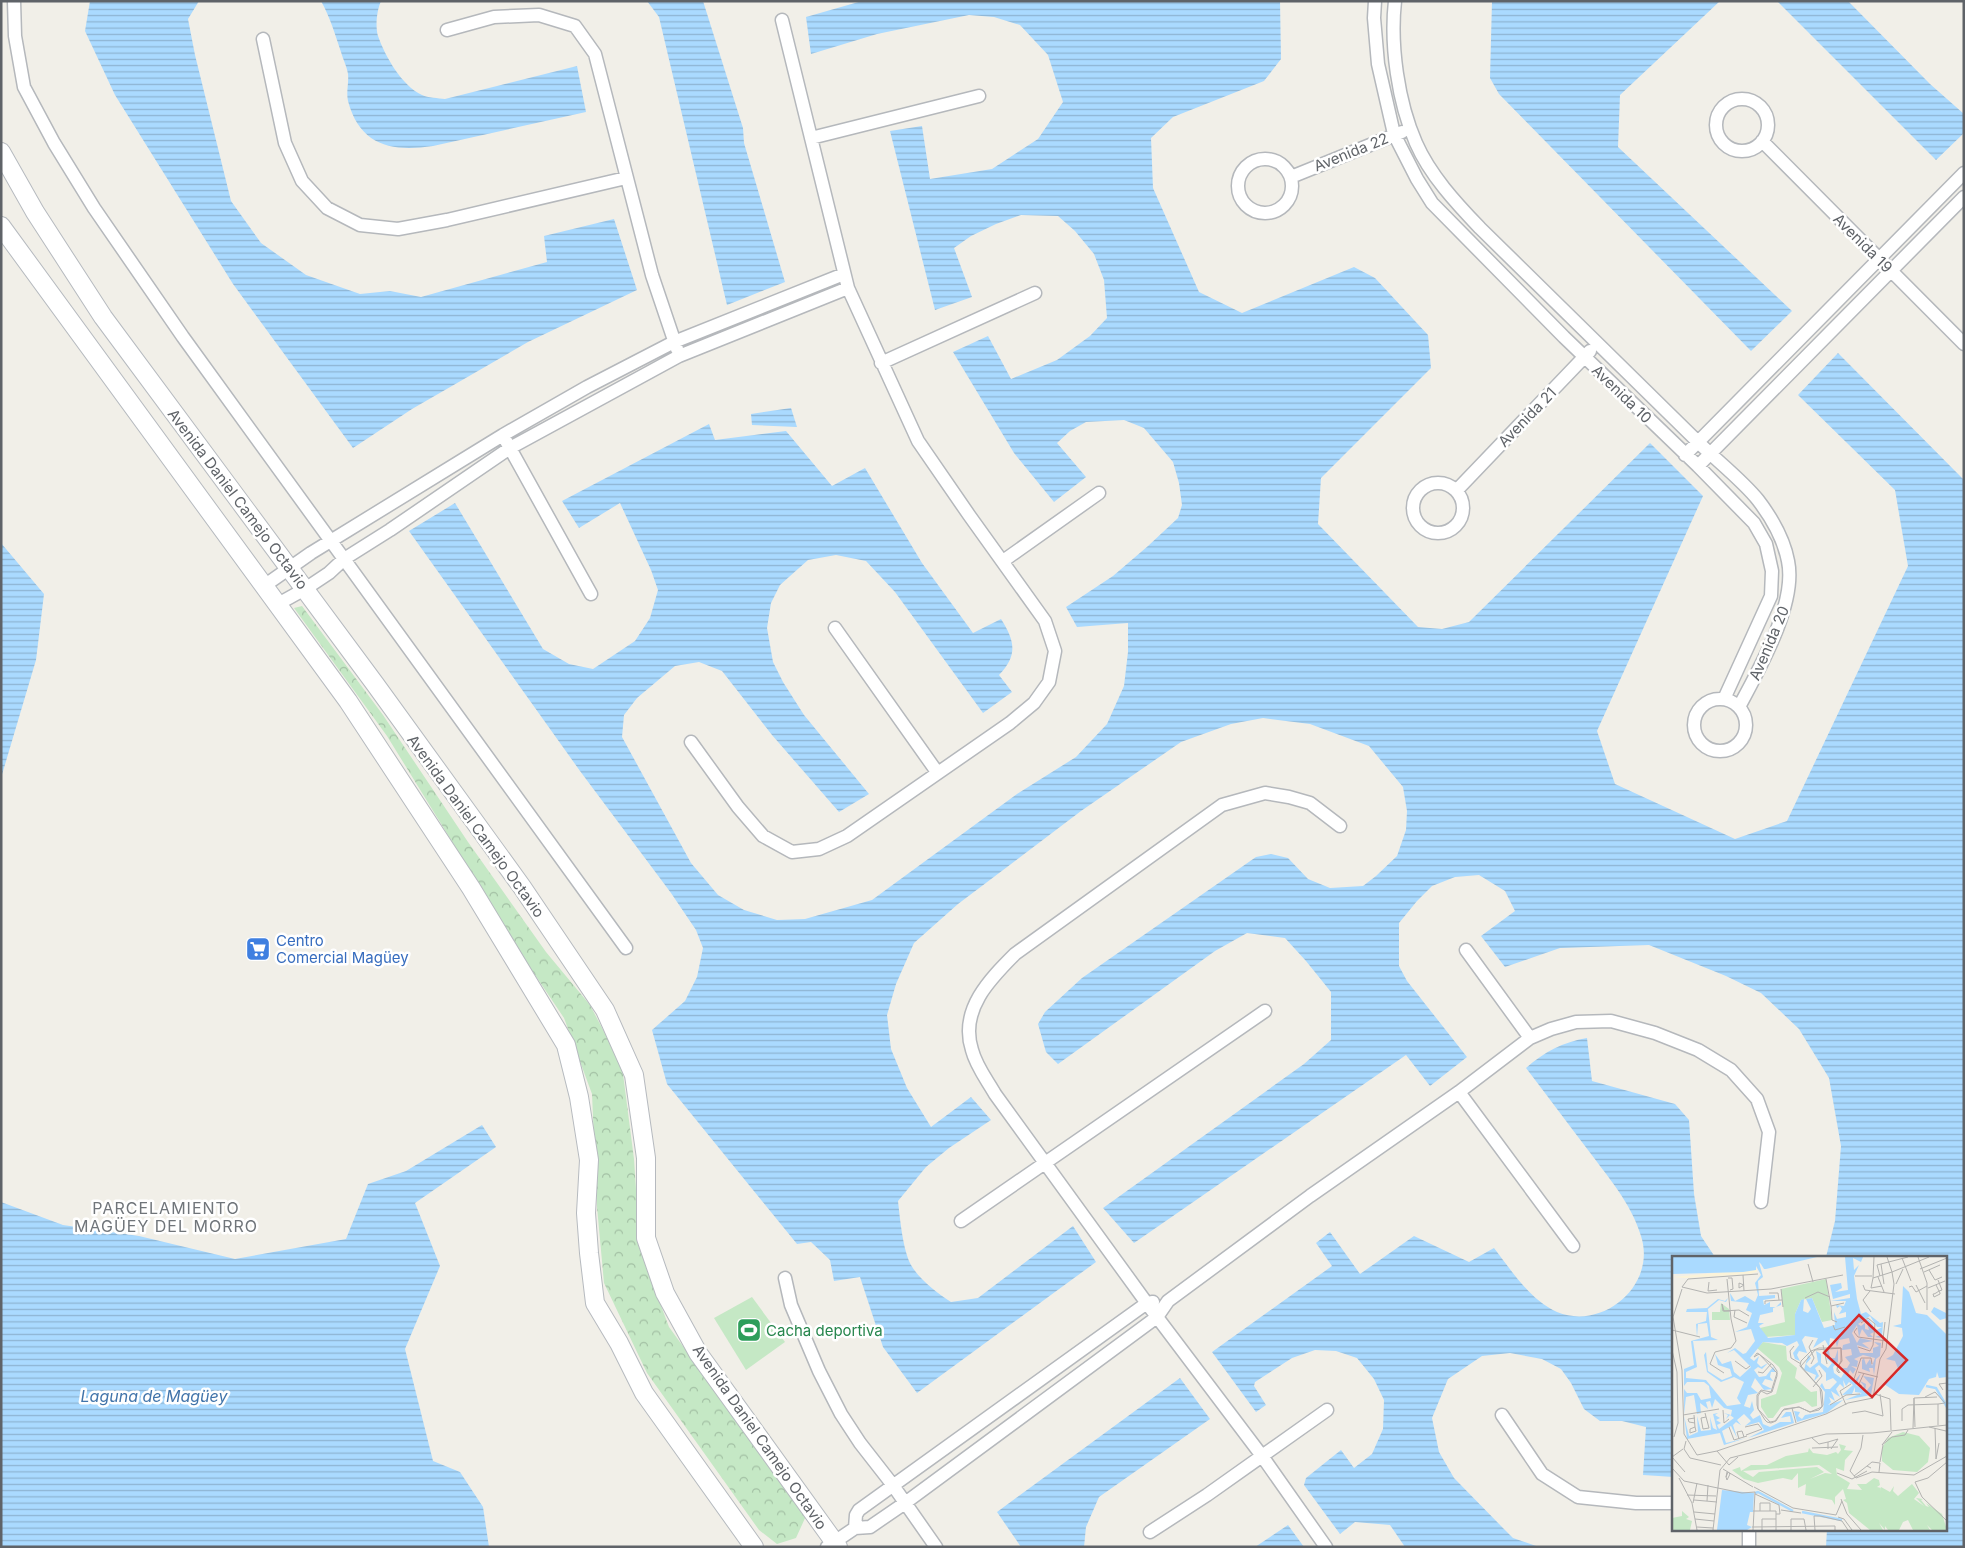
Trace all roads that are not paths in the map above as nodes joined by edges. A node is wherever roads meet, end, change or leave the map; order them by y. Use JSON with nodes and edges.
{"nodes":[{"id":1,"x":14,"y":1,"type":"edge"},
{"id":2,"x":1375,"y":1,"type":"edge"},
{"id":3,"x":1395,"y":1,"type":"edge"},
{"id":4,"x":782,"y":20,"type":"dead end"},
{"id":5,"x":446,"y":30,"type":"dead end"},
{"id":6,"x":263,"y":39,"type":"dead end"},
{"id":7,"x":979,"y":96,"type":"dead end"},
{"id":8,"x":1411,"y":128,"type":"junction"},
{"id":9,"x":1394,"y":134,"type":"junction"},
{"id":10,"x":811,"y":138,"type":"junction"},
{"id":11,"x":1762,"y":141,"type":"junction"},
{"id":12,"x":2,"y":156,"type":"edge"},
{"id":13,"x":1964,"y":173,"type":"edge"},
{"id":14,"x":1291,"y":177,"type":"junction"},
{"id":15,"x":626,"y":178,"type":"junction"},
{"id":16,"x":1964,"y":197,"type":"edge"},
{"id":17,"x":1,"y":226,"type":"edge"},
{"id":18,"x":1,"y":244,"type":"edge"},
{"id":19,"x":1879,"y":258,"type":"junction"},
{"id":20,"x":27,"y":260,"type":"junction"},
{"id":21,"x":1890,"y":271,"type":"junction"},
{"id":22,"x":844,"y":274,"type":"junction"},
{"id":23,"x":848,"y":288,"type":"junction"},
{"id":24,"x":1035,"y":293,"type":"dead end"},
{"id":25,"x":674,"y":342,"type":"junction"},
{"id":26,"x":1597,"y":343,"type":"junction"},
{"id":27,"x":1964,"y":344,"type":"edge"},
{"id":28,"x":1790,"y":348,"type":"junction"},
{"id":29,"x":679,"y":356,"type":"junction"},
{"id":30,"x":1585,"y":357,"type":"junction"},
{"id":31,"x":1802,"y":360,"type":"junction"},
{"id":32,"x":881,"y":363,"type":"junction"},
{"id":33,"x":503,"y":435,"type":"junction"},
{"id":34,"x":1698,"y":442,"type":"junction"},
{"id":35,"x":510,"y":448,"type":"junction"},
{"id":36,"x":1710,"y":454,"type":"junction"},
{"id":37,"x":1685,"y":455,"type":"junction"},
{"id":38,"x":1698,"y":466,"type":"junction"},
{"id":39,"x":1457,"y":490,"type":"junction"},
{"id":40,"x":1099,"y":493,"type":"dead end"},
{"id":41,"x":332,"y":541,"type":"junction"},
{"id":42,"x":344,"y":559,"type":"junction"},
{"id":43,"x":1004,"y":561,"type":"junction"},
{"id":44,"x":289,"y":568,"type":"junction"},
{"id":45,"x":264,"y":586,"type":"junction"},
{"id":46,"x":304,"y":589,"type":"junction"},
{"id":47,"x":591,"y":594,"type":"dead end"},
{"id":48,"x":278,"y":604,"type":"junction"},
{"id":49,"x":835,"y":628,"type":"dead end"},
{"id":50,"x":1724,"y":699,"type":"junction"},
{"id":51,"x":1740,"y":707,"type":"junction"},
{"id":52,"x":691,"y":742,"type":"dead end"},
{"id":53,"x":937,"y":772,"type":"junction"},
{"id":54,"x":1340,"y":826,"type":"dead end"},
{"id":55,"x":626,"y":948,"type":"dead end"},
{"id":56,"x":1466,"y":950,"type":"dead end"},
{"id":57,"x":1265,"y":1011,"type":"dead end"},
{"id":58,"x":1530,"y":1038,"type":"junction"},
{"id":59,"x":1459,"y":1092,"type":"junction"},
{"id":60,"x":1044,"y":1162,"type":"junction"},
{"id":61,"x":1761,"y":1202,"type":"dead end"},
{"id":62,"x":961,"y":1221,"type":"dead end"},
{"id":63,"x":1573,"y":1246,"type":"dead end"},
{"id":64,"x":785,"y":1278,"type":"dead end"},
{"id":65,"x":1168,"y":1301,"type":"junction"},
{"id":66,"x":1147,"y":1303,"type":"junction"},
{"id":67,"x":1157,"y":1317,"type":"junction"},
{"id":68,"x":1327,"y":1410,"type":"dead end"},
{"id":69,"x":1502,"y":1415,"type":"dead end"},
{"id":70,"x":1262,"y":1456,"type":"junction"},
{"id":71,"x":892,"y":1484,"type":"junction"},
{"id":72,"x":905,"y":1503,"type":"junction"},
{"id":73,"x":1672,"y":1503,"type":"edge"},
{"id":74,"x":855,"y":1528,"type":"junction"},
{"id":75,"x":1749,"y":1530,"type":"edge"},
{"id":76,"x":1150,"y":1532,"type":"dead end"},
{"id":77,"x":833,"y":1545,"type":"edge"},
{"id":78,"x":754,"y":1547,"type":"edge"},
{"id":79,"x":936,"y":1547,"type":"edge"},
{"id":80,"x":1326,"y":1547,"type":"edge"},
{"id":81,"x":1749,"y":1547,"type":"edge"}],
"edges":[{"from":1,"to":41,"type":"street"},
{"from":2,"to":9,"type":"street","name":"Avenida 10"},
{"from":3,"to":8,"type":"street","name":"Avenida 10"},
{"from":4,"to":10,"type":"street"},
{"from":5,"to":15,"type":"street"},
{"from":6,"to":15,"type":"street"},
{"from":7,"to":10,"type":"street"},
{"from":8,"to":9,"type":"street","name":"Avenida 22"},
{"from":8,"to":26,"type":"street","name":"Avenida 10"},
{"from":9,"to":14,"type":"street","name":"Avenida 22"},
{"from":9,"to":30,"type":"street","name":"Avenida 10"},
{"from":10,"to":22,"type":"street"},
{"from":11,"to":11,"type":"street"},
{"from":11,"to":19,"type":"street","name":"Avenida 19"},
{"from":12,"to":44,"type":"main road","name":"Avenida Daniel Camejo Octavio"},
{"from":13,"to":19,"type":"street"},
{"from":14,"to":14,"type":"street"},
{"from":15,"to":25,"type":"street"},
{"from":16,"to":21,"type":"street"},
{"from":17,"to":20,"type":"main road","name":"Avenida Daniel Camejo Octavio"},
{"from":18,"to":20,"type":"main road"},
{"from":19,"to":21,"type":"street","name":"Avenida 19"},
{"from":19,"to":28,"type":"street"},
{"from":20,"to":45,"type":"main road","name":"Avenida Daniel Camejo Octavio"},
{"from":21,"to":27,"type":"street","name":"Avenida 19"},
{"from":21,"to":31,"type":"street"},
{"from":22,"to":23,"type":"street"},
{"from":22,"to":25,"type":"street"},
{"from":23,"to":29,"type":"street"},
{"from":23,"to":32,"type":"street"},
{"from":24,"to":32,"type":"street"},
{"from":25,"to":29,"type":"street"},
{"from":25,"to":33,"type":"street"},
{"from":26,"to":30,"type":"street","name":"Avenida 21"},
{"from":26,"to":34,"type":"street","name":"Avenida 10"},
{"from":28,"to":31,"type":"street"},
{"from":28,"to":34,"type":"street"},
{"from":29,"to":35,"type":"street"},
{"from":30,"to":37,"type":"street","name":"Avenida 10"},
{"from":30,"to":39,"type":"street","name":"Avenida 21"},
{"from":31,"to":36,"type":"street"},
{"from":32,"to":43,"type":"street"},
{"from":33,"to":35,"type":"street"},
{"from":33,"to":41,"type":"street"},
{"from":34,"to":36,"type":"street","name":"Avenida 10"},
{"from":34,"to":37,"type":"street"},
{"from":35,"to":42,"type":"street"},
{"from":35,"to":47,"type":"street"},
{"from":36,"to":38,"type":"street"},
{"from":36,"to":51,"type":"street","name":"Avenida 20"},
{"from":37,"to":38,"type":"street","name":"Avenida 10"},
{"from":38,"to":50,"type":"street","name":"Avenida 20"},
{"from":39,"to":39,"type":"street"},
{"from":40,"to":43,"type":"street"},
{"from":41,"to":42,"type":"street"},
{"from":41,"to":44,"type":"street"},
{"from":42,"to":46,"type":"street"},
{"from":42,"to":55,"type":"street"},
{"from":43,"to":53,"type":"street"},
{"from":44,"to":45,"type":"street"},
{"from":44,"to":46,"type":"main road","name":"Avenida Daniel Camejo Octavio"},
{"from":45,"to":48,"type":"main road","name":"Avenida Daniel Camejo Octavio"},
{"from":46,"to":48,"type":"street"},
{"from":46,"to":77,"type":"main road","name":"Avenida Daniel Camejo Octavio"},
{"from":48,"to":78,"type":"main road","name":"Avenida Daniel Camejo Octavio"},
{"from":49,"to":53,"type":"street"},
{"from":50,"to":51,"type":"street"},
{"from":50,"to":51,"type":"street"},
{"from":52,"to":53,"type":"street"},
{"from":54,"to":60,"type":"street"},
{"from":56,"to":58,"type":"street"},
{"from":57,"to":60,"type":"street"},
{"from":58,"to":59,"type":"street"},
{"from":58,"to":61,"type":"street"},
{"from":59,"to":63,"type":"street"},
{"from":59,"to":65,"type":"street"},
{"from":60,"to":62,"type":"street"},
{"from":60,"to":66,"type":"street"},
{"from":64,"to":71,"type":"street"},
{"from":65,"to":66,"type":"street"},
{"from":65,"to":67,"type":"street"},
{"from":66,"to":67,"type":"street"},
{"from":66,"to":71,"type":"street"},
{"from":67,"to":70,"type":"street"},
{"from":67,"to":72,"type":"street"},
{"from":68,"to":70,"type":"street"},
{"from":69,"to":73,"type":"street"},
{"from":70,"to":76,"type":"street"},
{"from":70,"to":80,"type":"street"},
{"from":71,"to":72,"type":"street"},
{"from":71,"to":74,"type":"street"},
{"from":72,"to":74,"type":"street"},
{"from":72,"to":79,"type":"street"},
{"from":74,"to":77,"type":"street"},
{"from":75,"to":81,"type":"street"}]}
